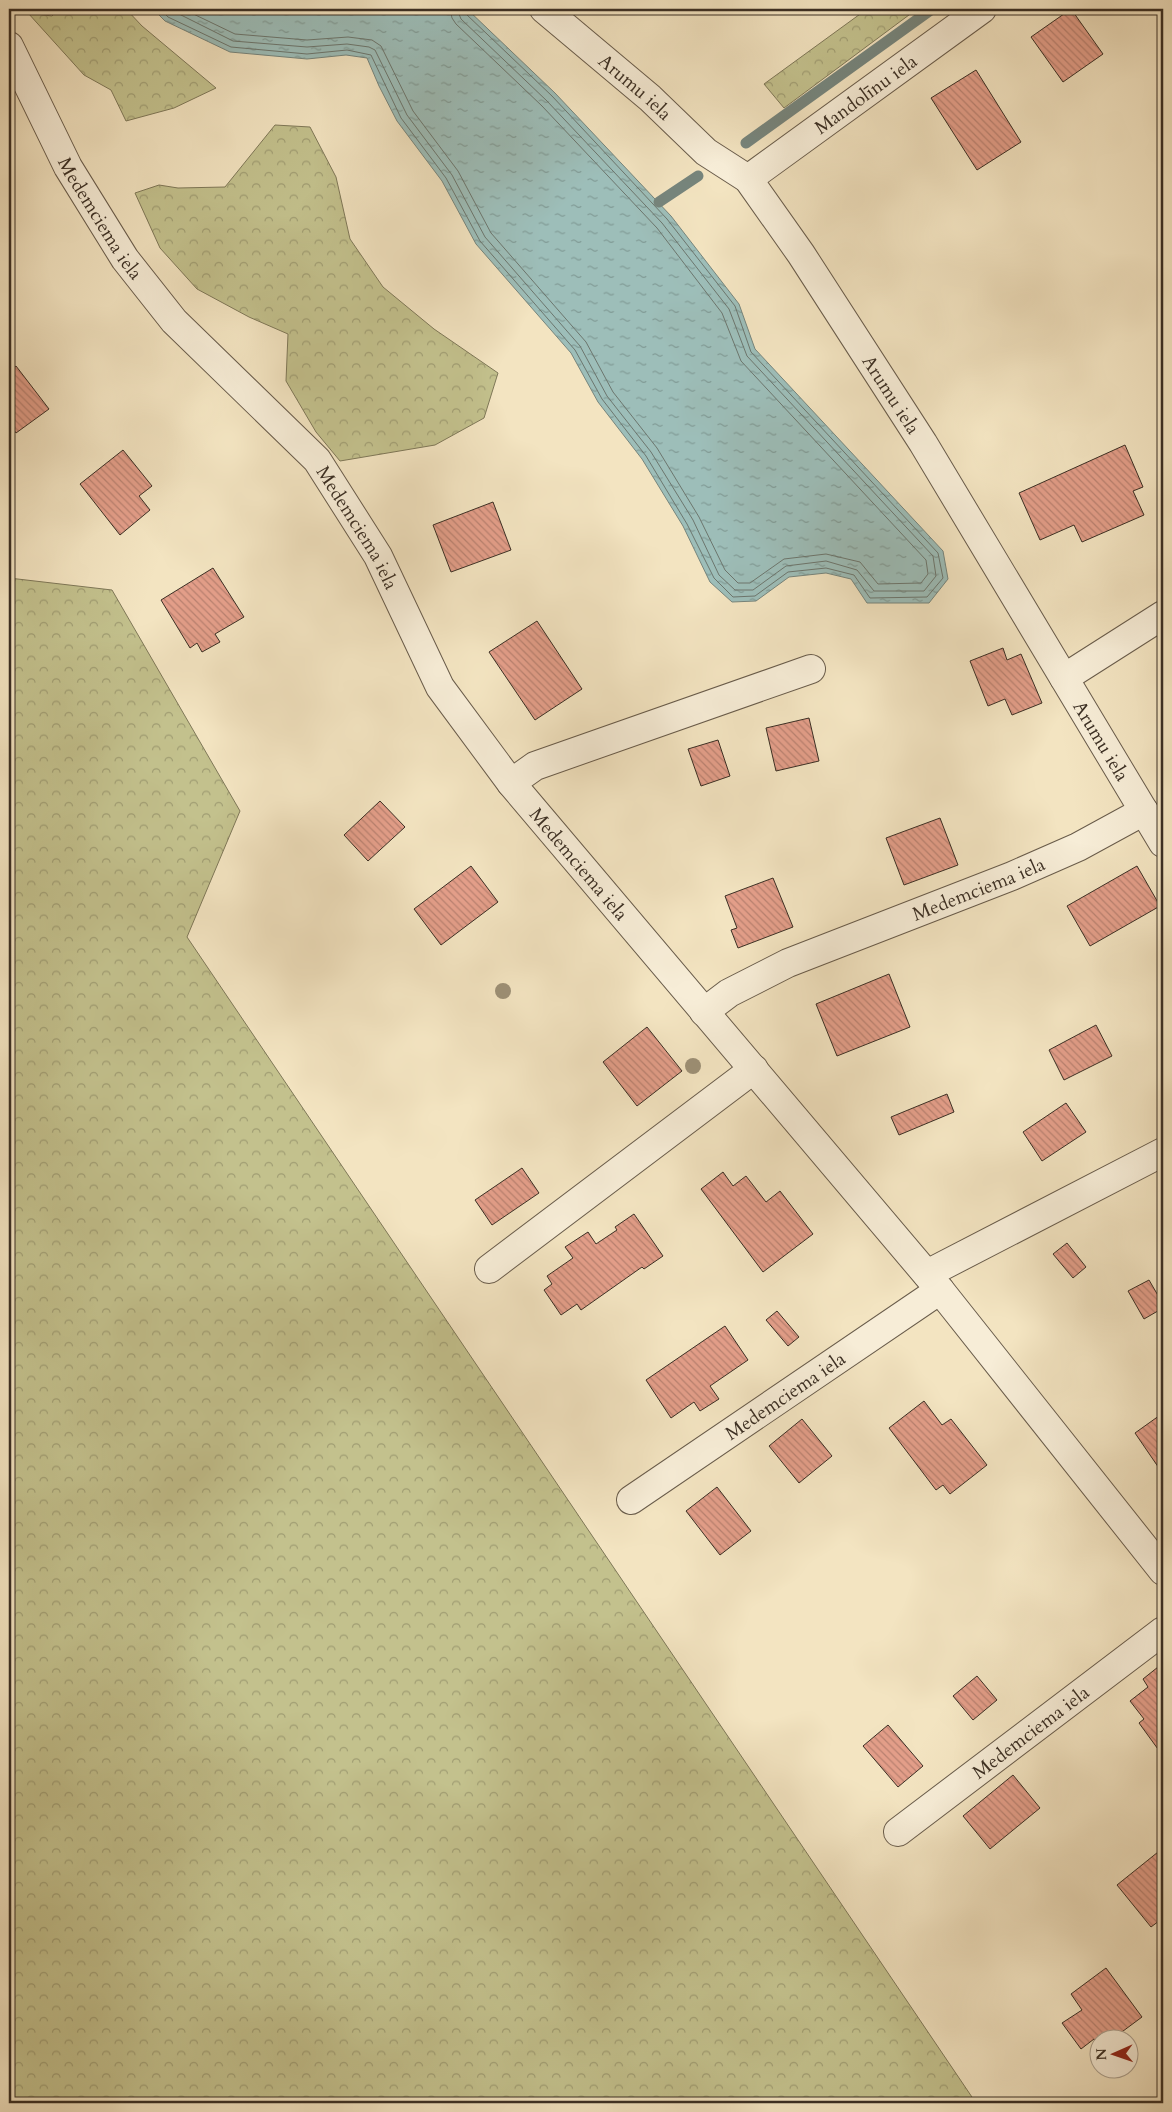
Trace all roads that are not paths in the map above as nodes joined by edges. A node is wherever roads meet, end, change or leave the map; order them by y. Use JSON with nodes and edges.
{"nodes":[{"id":1,"x":544,"y":9,"type":"edge"},
{"id":2,"x":982,"y":9,"type":"edge"},
{"id":3,"x":9,"y":46,"type":"edge"},
{"id":4,"x":748,"y":179,"type":"junction"},
{"id":5,"x":1163,"y":615,"type":"edge"},
{"id":6,"x":811,"y":669,"type":"dead end"},
{"id":7,"x":1064,"y":678,"type":"junction"},
{"id":8,"x":511,"y":783,"type":"junction"},
{"id":9,"x":1144,"y":811,"type":"junction"},
{"id":10,"x":1163,"y":843,"type":"edge"},
{"id":11,"x":704,"y":1012,"type":"junction"},
{"id":12,"x":754,"y":1069,"type":"junction"},
{"id":13,"x":1163,"y":1152,"type":"edge"},
{"id":14,"x":489,"y":1269,"type":"dead end"},
{"id":15,"x":933,"y":1282,"type":"junction"},
{"id":16,"x":631,"y":1500,"type":"dead end"},
{"id":17,"x":1163,"y":1571,"type":"edge"},
{"id":18,"x":1163,"y":1631,"type":"edge"},
{"id":19,"x":898,"y":1832,"type":"dead end"}],
"edges":[{"from":1,"to":4,"type":"street","name":"Arumu iela"},
{"from":2,"to":4,"type":"street","name":"Mandolīnu iela"},
{"from":3,"to":8,"type":"street","name":"Medemciema iela"},
{"from":4,"to":7,"type":"street","name":"Arumu iela"},
{"from":5,"to":7,"type":"street"},
{"from":6,"to":8,"type":"street"},
{"from":7,"to":9,"type":"street","name":"Arumu iela"},
{"from":8,"to":11,"type":"street","name":"Medemciema iela"},
{"from":9,"to":10,"type":"street","name":"Arumu iela"},
{"from":9,"to":11,"type":"street","name":"Medemciema iela"},
{"from":11,"to":12,"type":"street","name":"Medemciema iela"},
{"from":12,"to":14,"type":"street"},
{"from":12,"to":15,"type":"street","name":"Medemciema iela"},
{"from":13,"to":15,"type":"street","name":"Medemciema iela"},
{"from":15,"to":16,"type":"street","name":"Medemciema iela"},
{"from":15,"to":17,"type":"street","name":"Medemciema iela"},
{"from":18,"to":19,"type":"street","name":"Medemciema iela"}]}
